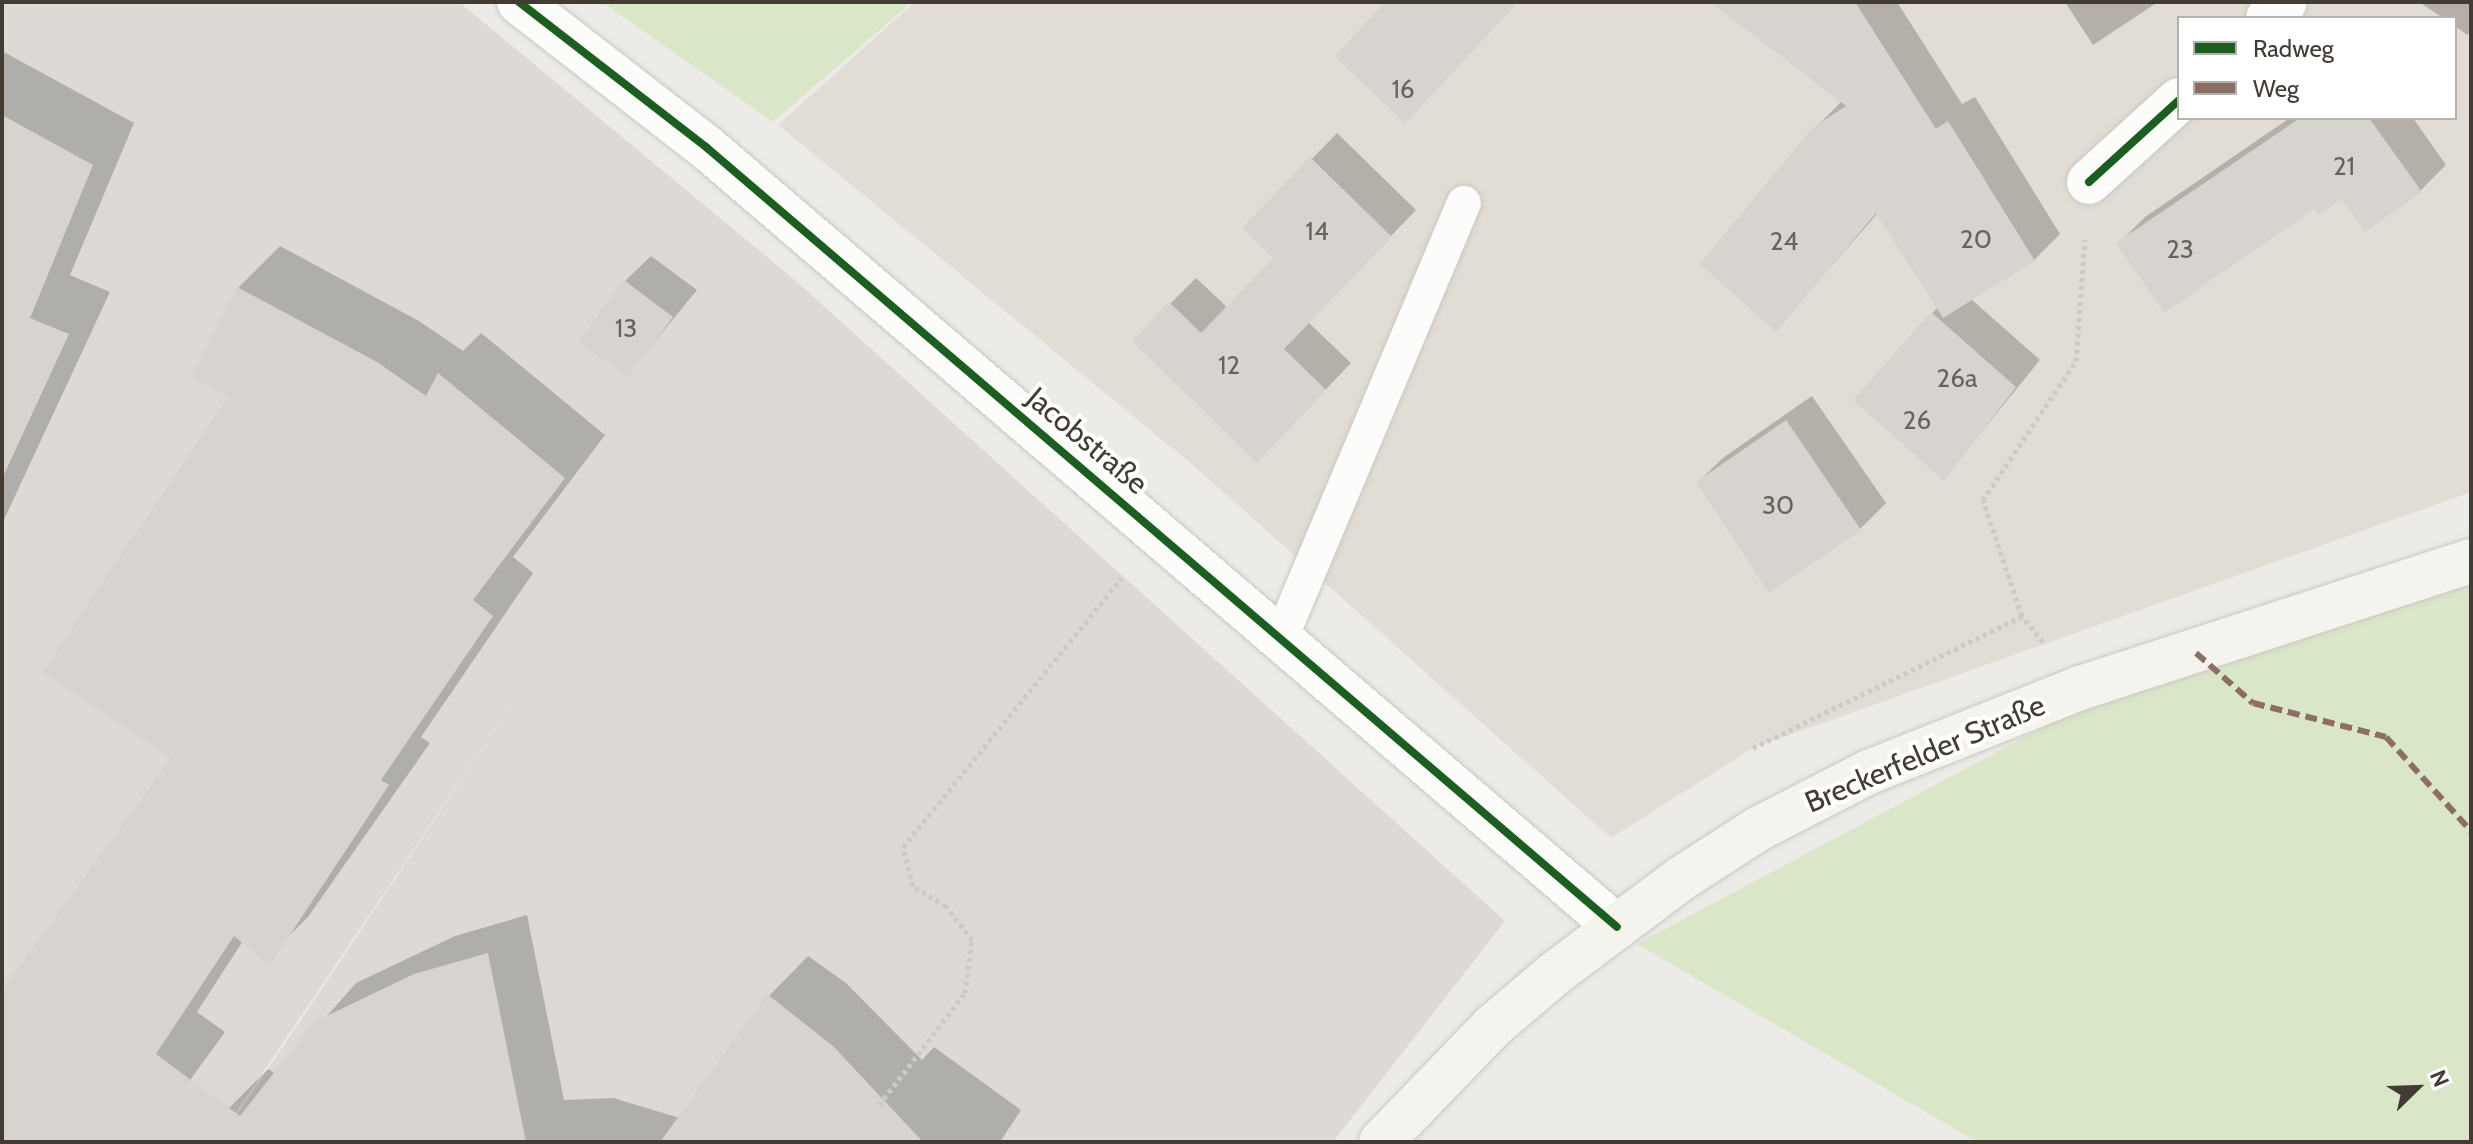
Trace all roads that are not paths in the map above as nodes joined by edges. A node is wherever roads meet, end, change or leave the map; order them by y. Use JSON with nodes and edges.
{"nodes":[{"id":1,"x":519,"y":2,"type":"edge"},
{"id":2,"x":2285,"y":2,"type":"edge"},
{"id":3,"x":2270,"y":16,"type":"edge"},
{"id":4,"x":2177,"y":102,"type":"edge"},
{"id":5,"x":2089,"y":182,"type":"road end"},
{"id":6,"x":1464,"y":203,"type":"dead end"},
{"id":7,"x":2471,"y":561,"type":"edge"},
{"id":8,"x":1281,"y":638,"type":"junction"},
{"id":9,"x":1617,"y":927,"type":"junction"},
{"id":10,"x":1381,"y":1142,"type":"edge"}],
"edges":[{"from":1,"to":8,"type":"street","name":"Jacobstraße"},
{"from":2,"to":3,"type":"street"},
{"from":4,"to":5,"type":"street"},
{"from":6,"to":8,"type":"lane"},
{"from":7,"to":9,"type":"main road","name":"Breckerfelder Straße"},
{"from":8,"to":9,"type":"street","name":"Jacobstraße"},
{"from":9,"to":10,"type":"main road","name":"Breckerfelder Straße"}]}
